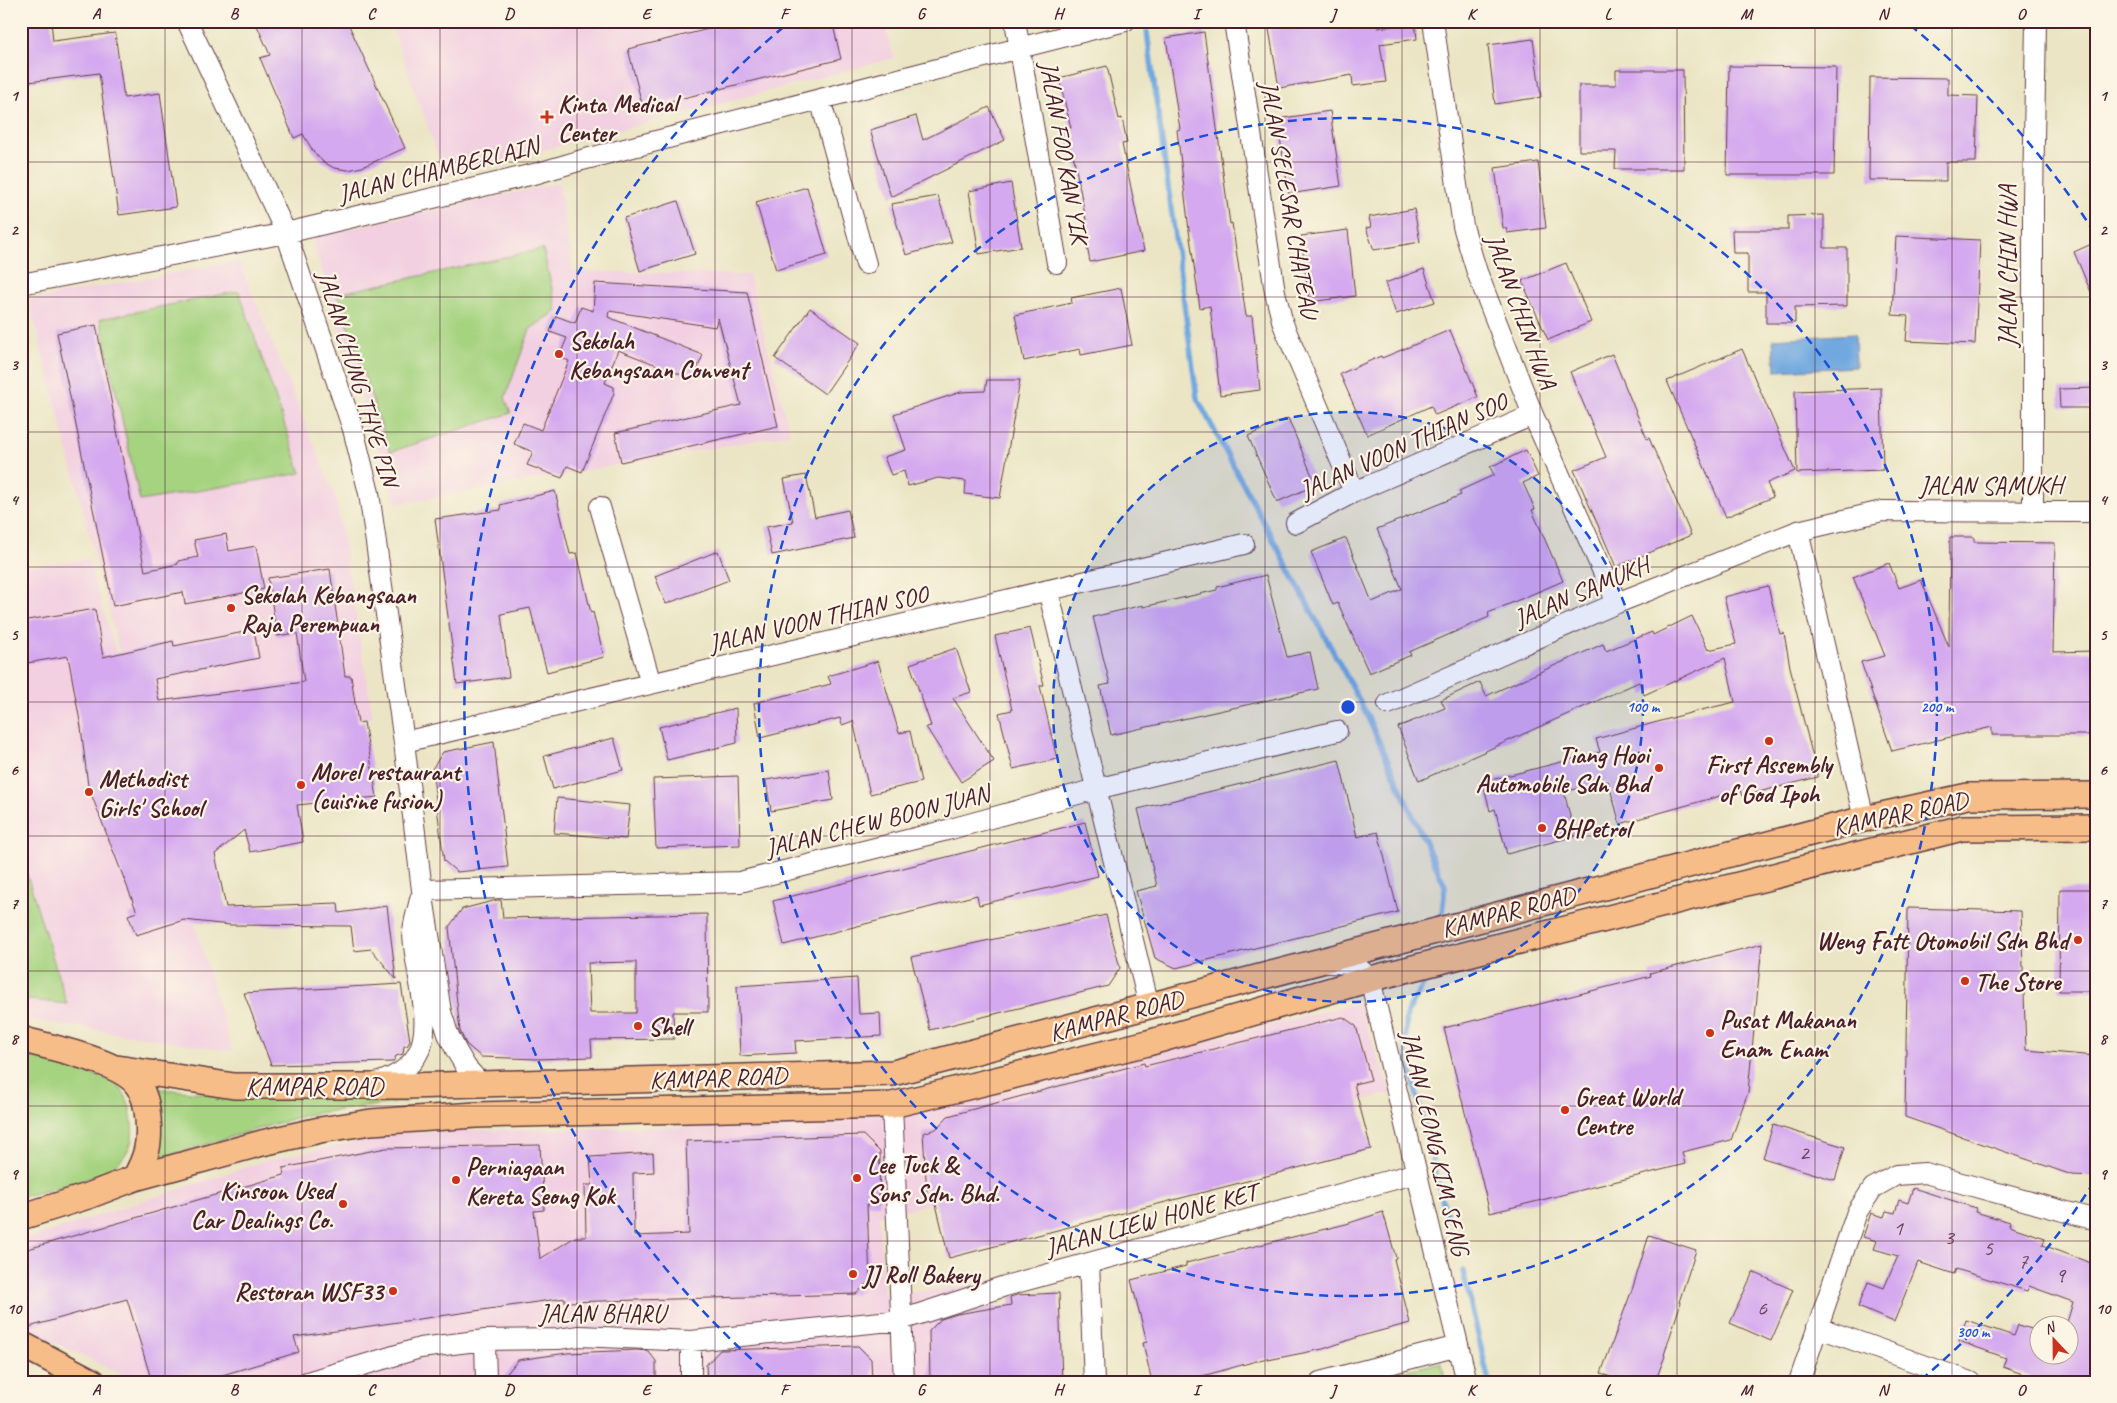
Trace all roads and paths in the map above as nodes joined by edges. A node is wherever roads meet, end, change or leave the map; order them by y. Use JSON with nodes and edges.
{"nodes":[{"id":1,"x":187,"y":21,"type":"edge"},
{"id":2,"x":1015,"y":21,"type":"edge"},
{"id":3,"x":1125,"y":21,"type":"edge"},
{"id":4,"x":1234,"y":21,"type":"edge"},
{"id":5,"x":1434,"y":21,"type":"edge"},
{"id":6,"x":2036,"y":21,"type":"edge"},
{"id":7,"x":1020,"y":48,"type":"junction"},
{"id":8,"x":820,"y":99,"type":"junction"},
{"id":9,"x":286,"y":233,"type":"junction"},
{"id":10,"x":1058,"y":263,"type":"dead end"},
{"id":11,"x":866,"y":264,"type":"dead end"},
{"id":12,"x":21,"y":284,"type":"edge"},
{"id":13,"x":1532,"y":415,"type":"junction"},
{"id":14,"x":1354,"y":492,"type":"junction"},
{"id":15,"x":600,"y":507,"type":"dead end"},
{"id":16,"x":2033,"y":511,"type":"junction"},
{"id":17,"x":2096,"y":512,"type":"edge"},
{"id":18,"x":1296,"y":523,"type":"dead end"},
{"id":19,"x":1798,"y":531,"type":"junction"},
{"id":20,"x":1244,"y":544,"type":"dead end"},
{"id":21,"x":1048,"y":590,"type":"junction"},
{"id":22,"x":1617,"y":603,"type":"junction"},
{"id":23,"x":651,"y":684,"type":"junction"},
{"id":24,"x":1388,"y":704,"type":"dead end"},
{"id":25,"x":1336,"y":731,"type":"dead end"},
{"id":26,"x":404,"y":742,"type":"junction"},
{"id":27,"x":1096,"y":789,"type":"junction"},
{"id":28,"x":2096,"y":795,"type":"edge"},
{"id":29,"x":1864,"y":819,"type":"junction"},
{"id":30,"x":2096,"y":827,"type":"edge"},
{"id":31,"x":422,"y":890,"type":"junction"},
{"id":32,"x":1311,"y":964,"type":"junction"},
{"id":33,"x":1370,"y":979,"type":"junction"},
{"id":34,"x":1149,"y":1006,"type":"junction"},
{"id":35,"x":21,"y":1039,"type":"edge"},
{"id":36,"x":117,"y":1068,"type":"junction"},
{"id":37,"x":481,"y":1084,"type":"junction"},
{"id":38,"x":365,"y":1086,"type":"junction"},
{"id":39,"x":892,"y":1105,"type":"junction"},
{"id":40,"x":1416,"y":1173,"type":"junction"},
{"id":41,"x":135,"y":1178,"type":"junction"},
{"id":42,"x":23,"y":1217,"type":"edge"},
{"id":43,"x":2096,"y":1220,"type":"edge"},
{"id":44,"x":1089,"y":1263,"type":"junction"},
{"id":45,"x":901,"y":1320,"type":"junction"},
{"id":46,"x":1817,"y":1327,"type":"junction"},
{"id":47,"x":485,"y":1340,"type":"junction"},
{"id":48,"x":691,"y":1340,"type":"junction"},
{"id":49,"x":21,"y":1344,"type":"edge"},
{"id":50,"x":1458,"y":1346,"type":"junction"},
{"id":51,"x":93,"y":1382,"type":"edge"},
{"id":52,"x":307,"y":1382,"type":"edge"},
{"id":53,"x":486,"y":1382,"type":"edge"},
{"id":54,"x":692,"y":1382,"type":"edge"},
{"id":55,"x":904,"y":1382,"type":"edge"},
{"id":56,"x":1094,"y":1382,"type":"edge"},
{"id":57,"x":1320,"y":1382,"type":"edge"},
{"id":58,"x":1467,"y":1382,"type":"edge"},
{"id":59,"x":1799,"y":1382,"type":"edge"},
{"id":60,"x":1971,"y":1382,"type":"edge"}],
"edges":[{"from":1,"to":9,"type":"street","name":"JALAN CHUNG THYE PIN"},
{"from":2,"to":7,"type":"street","name":"JALAN FOO KAN YIK"},
{"from":3,"to":7,"type":"street","name":"JALAN CHAMBERLAIN"},
{"from":4,"to":14,"type":"street","name":"JALAN SELESAR CHATEAU"},
{"from":5,"to":13,"type":"street","name":"JALAN CHIN HWA"},
{"from":6,"to":16,"type":"street","name":"JALAN CHIN HWA"},
{"from":7,"to":8,"type":"street","name":"JALAN CHAMBERLAIN"},
{"from":7,"to":10,"type":"street","name":"JALAN FOO KAN YIK"},
{"from":8,"to":9,"type":"street","name":"JALAN CHAMBERLAIN"},
{"from":8,"to":11,"type":"street"},
{"from":9,"to":12,"type":"street","name":"JALAN CHAMBERLAIN"},
{"from":9,"to":26,"type":"street","name":"JALAN CHUNG THYE PIN"},
{"from":13,"to":14,"type":"street","name":"JALAN VOON THIAN SOO"},
{"from":13,"to":22,"type":"street","name":"JALAN CHIN HWA"},
{"from":14,"to":18,"type":"street","name":"JALAN VOON THIAN SOO"},
{"from":15,"to":23,"type":"street"},
{"from":16,"to":17,"type":"street","name":"JALAN SAMUKH"},
{"from":16,"to":19,"type":"street","name":"JALAN SAMUKH"},
{"from":19,"to":22,"type":"street","name":"JALAN SAMUKH"},
{"from":19,"to":29,"type":"street"},
{"from":20,"to":21,"type":"street","name":"JALAN VOON THIAN SOO"},
{"from":21,"to":23,"type":"street","name":"JALAN VOON THIAN SOO"},
{"from":21,"to":27,"type":"street"},
{"from":22,"to":24,"type":"street","name":"JALAN SAMUKH"},
{"from":23,"to":26,"type":"street","name":"JALAN VOON THIAN SOO"},
{"from":25,"to":27,"type":"street","name":"JALAN CHEW BOON JUAN"},
{"from":26,"to":31,"type":"street","name":"JALAN CHUNG THYE PIN"},
{"from":27,"to":31,"type":"street","name":"JALAN CHEW BOON JUAN"},
{"from":27,"to":34,"type":"street"},
{"from":28,"to":29,"type":"main road","name":"KAMPAR ROAD"},
{"from":29,"to":32,"type":"main road","name":"KAMPAR ROAD"},
{"from":30,"to":33,"type":"main road","name":"KAMPAR ROAD"},
{"from":31,"to":37,"type":"street","name":"JALAN CHUNG THYE PIN"},
{"from":31,"to":38,"type":"street","name":"JALAN CHUNG THYE PIN"},
{"from":32,"to":33,"type":"street"},
{"from":32,"to":34,"type":"main road","name":"KAMPAR ROAD"},
{"from":33,"to":39,"type":"main road","name":"KAMPAR ROAD"},
{"from":33,"to":40,"type":"street","name":"JALAN LEONG KIM SENG"},
{"from":34,"to":37,"type":"main road","name":"KAMPAR ROAD"},
{"from":35,"to":36,"type":"main road"},
{"from":36,"to":38,"type":"main road","name":"KAMPAR ROAD"},
{"from":36,"to":41,"type":"main road"},
{"from":37,"to":38,"type":"main road","name":"KAMPAR ROAD"},
{"from":39,"to":41,"type":"main road","name":"KAMPAR ROAD"},
{"from":39,"to":45,"type":"street"},
{"from":40,"to":44,"type":"street","name":"JALAN LIEW HONE KET"},
{"from":40,"to":50,"type":"street","name":"JALAN LEONG KIM SENG"},
{"from":41,"to":42,"type":"main road","name":"KAMPAR ROAD"},
{"from":43,"to":46,"type":"street"},
{"from":44,"to":45,"type":"street","name":"JALAN LIEW HONE KET"},
{"from":44,"to":56,"type":"street"},
{"from":45,"to":48,"type":"street","name":"JALAN BHARU"},
{"from":45,"to":55,"type":"street"},
{"from":46,"to":59,"type":"street"},
{"from":46,"to":60,"type":"street"},
{"from":47,"to":48,"type":"street","name":"JALAN BHARU"},
{"from":47,"to":52,"type":"street","name":"JALAN BHARU"},
{"from":47,"to":53,"type":"street"},
{"from":48,"to":54,"type":"street"},
{"from":49,"to":51,"type":"main road"},
{"from":50,"to":57,"type":"street"},
{"from":50,"to":58,"type":"street","name":"JALAN LEONG KIM SENG"}]}
